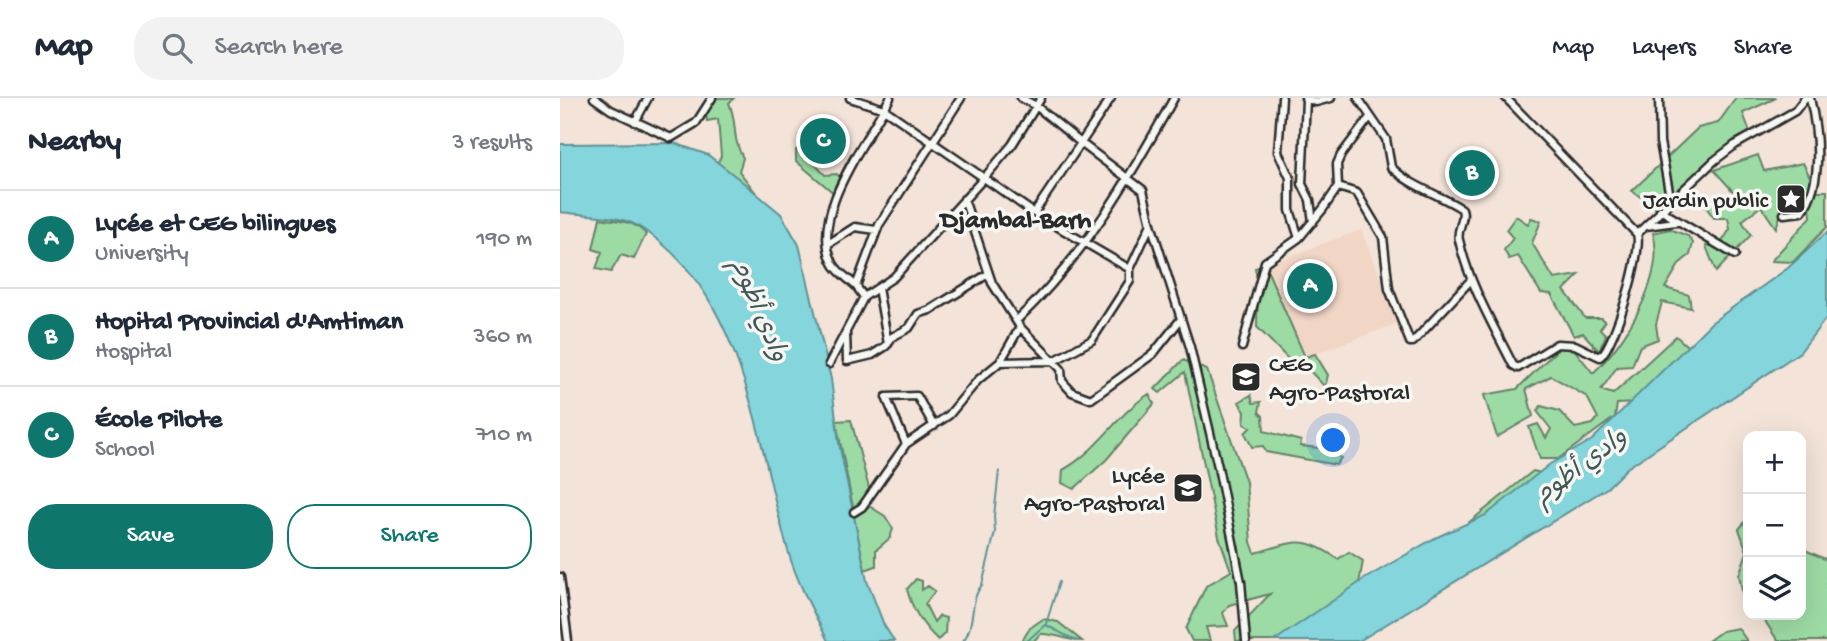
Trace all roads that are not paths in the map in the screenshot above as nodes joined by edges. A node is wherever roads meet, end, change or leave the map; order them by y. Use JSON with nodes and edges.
{"nodes":[{"id":1,"x":649,"y":98,"type":"edge"},
{"id":2,"x":712,"y":98,"type":"edge"},
{"id":3,"x":850,"y":98,"type":"edge"},
{"id":4,"x":890,"y":98,"type":"edge"},
{"id":5,"x":961,"y":98,"type":"edge"},
{"id":6,"x":1021,"y":98,"type":"edge"},
{"id":7,"x":1041,"y":98,"type":"edge"},
{"id":8,"x":1111,"y":98,"type":"edge"},
{"id":9,"x":1174,"y":98,"type":"edge"},
{"id":10,"x":1282,"y":98,"type":"edge"},
{"id":11,"x":1331,"y":98,"type":"edge"},
{"id":12,"x":1358,"y":98,"type":"edge"},
{"id":13,"x":1506,"y":98,"type":"edge"},
{"id":14,"x":1659,"y":98,"type":"edge"},
{"id":15,"x":1808,"y":98,"type":"edge"},
{"id":16,"x":597,"y":99,"type":"edge"},
{"id":17,"x":1306,"y":99,"type":"edge"},
{"id":18,"x":1036,"y":106,"type":"junction"},
{"id":19,"x":884,"y":109,"type":"junction"},
{"id":20,"x":1370,"y":117,"type":"junction"},
{"id":21,"x":635,"y":122,"type":"junction"},
{"id":22,"x":1081,"y":143,"type":"junction"},
{"id":23,"x":933,"y":144,"type":"junction"},
{"id":24,"x":984,"y":178,"type":"junction"},
{"id":25,"x":1128,"y":180,"type":"junction"},
{"id":26,"x":1338,"y":187,"type":"junction"},
{"id":27,"x":964,"y":199,"type":"junction"},
{"id":28,"x":1671,"y":202,"type":"junction"},
{"id":29,"x":1660,"y":210,"type":"junction"},
{"id":30,"x":1034,"y":213,"type":"junction"},
{"id":31,"x":1784,"y":214,"type":"dead end"},
{"id":32,"x":1314,"y":222,"type":"junction"},
{"id":33,"x":1676,"y":222,"type":"junction"},
{"id":34,"x":1151,"y":224,"type":"junction"},
{"id":35,"x":1646,"y":226,"type":"junction"},
{"id":36,"x":876,"y":230,"type":"junction"},
{"id":37,"x":1637,"y":234,"type":"junction"},
{"id":38,"x":1299,"y":238,"type":"junction"},
{"id":39,"x":828,"y":244,"type":"junction"},
{"id":40,"x":1084,"y":244,"type":"junction"},
{"id":41,"x":1735,"y":255,"type":"dead end"},
{"id":42,"x":1130,"y":269,"type":"junction"},
{"id":43,"x":988,"y":274,"type":"junction"},
{"id":44,"x":1471,"y":280,"type":"junction"},
{"id":45,"x":856,"y":286,"type":"junction"},
{"id":46,"x":878,"y":288,"type":"junction"},
{"id":47,"x":864,"y":297,"type":"junction"},
{"id":48,"x":1181,"y":319,"type":"junction"},
{"id":49,"x":1018,"y":323,"type":"junction"},
{"id":50,"x":846,"y":333,"type":"junction"},
{"id":51,"x":888,"y":344,"type":"junction"},
{"id":52,"x":1242,"y":347,"type":"dead end"},
{"id":53,"x":1054,"y":361,"type":"junction"},
{"id":54,"x":1000,"y":362,"type":"junction"},
{"id":55,"x":829,"y":364,"type":"dead end"},
{"id":56,"x":934,"y":426,"type":"junction"},
{"id":57,"x":906,"y":444,"type":"junction"},
{"id":58,"x":854,"y":512,"type":"dead end"},
{"id":59,"x":560,"y":577,"type":"edge"},
{"id":60,"x":568,"y":641,"type":"edge"},
{"id":61,"x":1246,"y":641,"type":"edge"}],
"edges":[{"from":1,"to":21,"type":"street"},
{"from":2,"to":21,"type":"street"},
{"from":3,"to":19,"type":"street"},
{"from":4,"to":19,"type":"street"},
{"from":5,"to":23,"type":"street"},
{"from":6,"to":18,"type":"street"},
{"from":7,"to":18,"type":"street"},
{"from":8,"to":22,"type":"street"},
{"from":9,"to":25,"type":"street"},
{"from":10,"to":38,"type":"street"},
{"from":11,"to":17,"type":"street"},
{"from":12,"to":20,"type":"street"},
{"from":13,"to":37,"type":"street"},
{"from":14,"to":28,"type":"street"},
{"from":15,"to":28,"type":"street"},
{"from":15,"to":31,"type":"street"},
{"from":16,"to":21,"type":"street"},
{"from":17,"to":32,"type":"street"},
{"from":18,"to":22,"type":"street"},
{"from":18,"to":24,"type":"street"},
{"from":19,"to":23,"type":"street"},
{"from":19,"to":39,"type":"street"},
{"from":20,"to":26,"type":"street"},
{"from":20,"to":44,"type":"street"},
{"from":22,"to":25,"type":"street"},
{"from":22,"to":30,"type":"street"},
{"from":23,"to":24,"type":"street"},
{"from":23,"to":36,"type":"street"},
{"from":24,"to":27,"type":"street"},
{"from":24,"to":30,"type":"street"},
{"from":25,"to":34,"type":"street"},
{"from":25,"to":40,"type":"street"},
{"from":26,"to":32,"type":"street"},
{"from":26,"to":44,"type":"street"},
{"from":27,"to":43,"type":"street"},
{"from":27,"to":46,"type":"street"},
{"from":28,"to":29,"type":"street"},
{"from":29,"to":33,"type":"street"},
{"from":29,"to":35,"type":"street"},
{"from":30,"to":40,"type":"street"},
{"from":32,"to":38,"type":"street"},
{"from":33,"to":35,"type":"street"},
{"from":33,"to":41,"type":"street"},
{"from":34,"to":42,"type":"street"},
{"from":34,"to":48,"type":"street"},
{"from":35,"to":37,"type":"street"},
{"from":36,"to":39,"type":"street"},
{"from":36,"to":45,"type":"street"},
{"from":37,"to":44,"type":"street"},
{"from":38,"to":52,"type":"street"},
{"from":39,"to":45,"type":"street"},
{"from":40,"to":42,"type":"street"},
{"from":40,"to":49,"type":"street"},
{"from":42,"to":53,"type":"street"},
{"from":43,"to":49,"type":"street"},
{"from":43,"to":51,"type":"street"},
{"from":45,"to":47,"type":"street"},
{"from":46,"to":47,"type":"street"},
{"from":46,"to":51,"type":"street"},
{"from":47,"to":50,"type":"street"},
{"from":48,"to":53,"type":"street"},
{"from":48,"to":61,"type":"street"},
{"from":49,"to":53,"type":"street"},
{"from":49,"to":54,"type":"street"},
{"from":50,"to":51,"type":"street"},
{"from":50,"to":55,"type":"street"},
{"from":53,"to":54,"type":"street"},
{"from":54,"to":56,"type":"street"},
{"from":56,"to":57,"type":"street"},
{"from":56,"to":57,"type":"street"},
{"from":57,"to":58,"type":"street"},
{"from":59,"to":60,"type":"street"}]}
